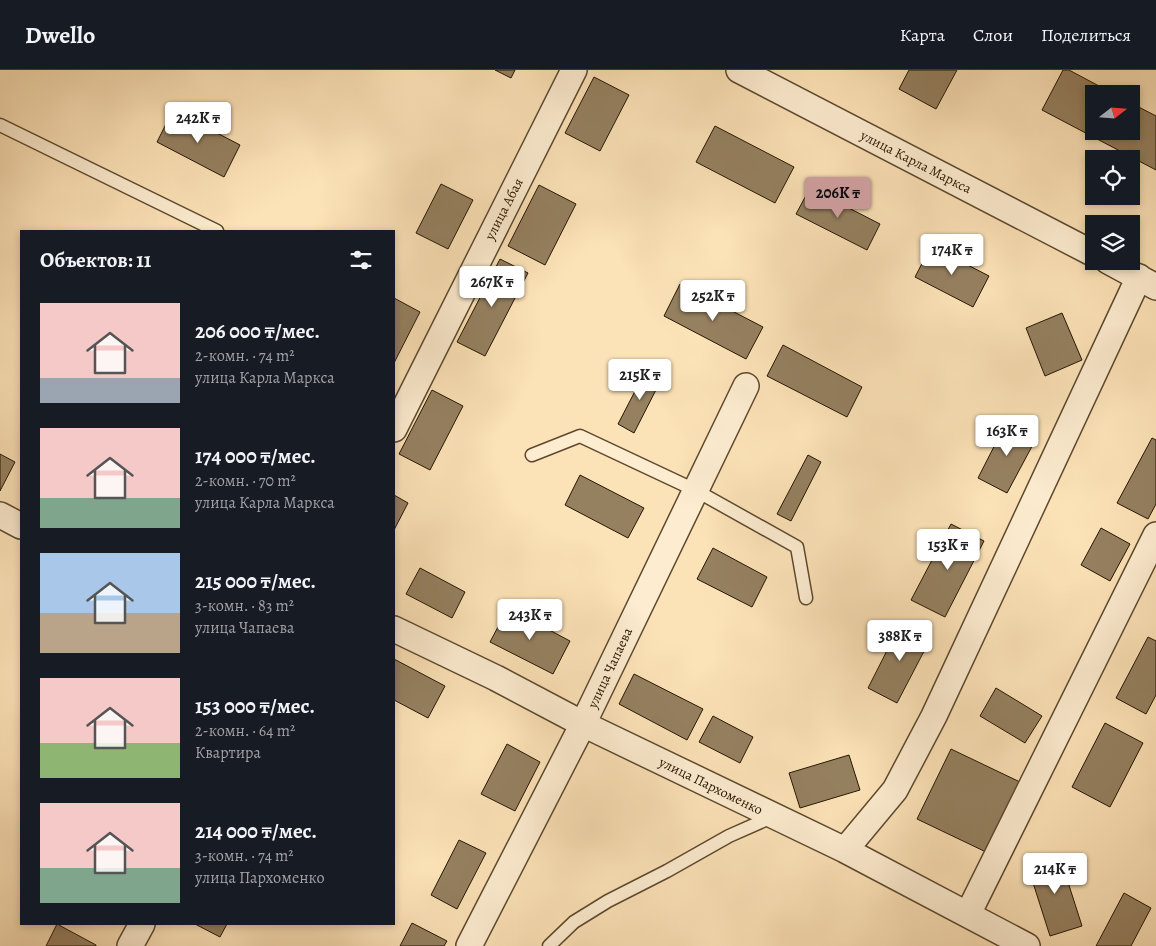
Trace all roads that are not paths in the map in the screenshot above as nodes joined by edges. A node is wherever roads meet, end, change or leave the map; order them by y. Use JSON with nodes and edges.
{"nodes":[{"id":1,"x":574,"y":70,"type":"edge"},
{"id":2,"x":739,"y":70,"type":"edge"},
{"id":3,"x":0,"y":125,"type":"edge"},
{"id":4,"x":215,"y":230,"type":"edge"},
{"id":5,"x":1085,"y":249,"type":"edge"},
{"id":6,"x":1125,"y":270,"type":"edge"},
{"id":7,"x":1148,"y":282,"type":"edge"},
{"id":8,"x":746,"y":386,"type":"dead end"},
{"id":9,"x":395,"y":427,"type":"edge"},
{"id":10,"x":532,"y":455,"type":"dead end"},
{"id":11,"x":695,"y":490,"type":"junction"},
{"id":12,"x":0,"y":515,"type":"edge"},
{"id":13,"x":20,"y":525,"type":"edge"},
{"id":14,"x":1156,"y":535,"type":"edge"},
{"id":15,"x":806,"y":598,"type":"dead end"},
{"id":16,"x":395,"y":629,"type":"edge"},
{"id":17,"x":583,"y":724,"type":"junction"},
{"id":18,"x":774,"y":816,"type":"junction"},
{"id":19,"x":845,"y":850,"type":"junction"},
{"id":20,"x":968,"y":914,"type":"junction"},
{"id":21,"x":141,"y":925,"type":"edge"},
{"id":22,"x":130,"y":946,"type":"edge"},
{"id":23,"x":469,"y":946,"type":"edge"},
{"id":24,"x":549,"y":946,"type":"edge"},
{"id":25,"x":1026,"y":946,"type":"edge"}],
"edges":[{"from":1,"to":9,"type":"street","name":"улица Абая"},
{"from":2,"to":5,"type":"street","name":"улица Карла Маркса"},
{"from":3,"to":4,"type":"lane"},
{"from":6,"to":7,"type":"street"},
{"from":7,"to":19,"type":"street"},
{"from":8,"to":11,"type":"street","name":"улица Чапаева"},
{"from":10,"to":11,"type":"lane"},
{"from":11,"to":15,"type":"lane"},
{"from":11,"to":17,"type":"street","name":"улица Чапаева"},
{"from":12,"to":13,"type":"street"},
{"from":14,"to":20,"type":"street"},
{"from":16,"to":17,"type":"street","name":"улица Пархоменко"},
{"from":17,"to":18,"type":"street","name":"улица Пархоменко"},
{"from":17,"to":23,"type":"street","name":"улица Чапаева"},
{"from":18,"to":19,"type":"street","name":"улица Пархоменко"},
{"from":18,"to":24,"type":"lane"},
{"from":19,"to":20,"type":"street","name":"улица Пархоменко"},
{"from":20,"to":25,"type":"street","name":"улица Пархоменко"},
{"from":21,"to":22,"type":"street"}]}
